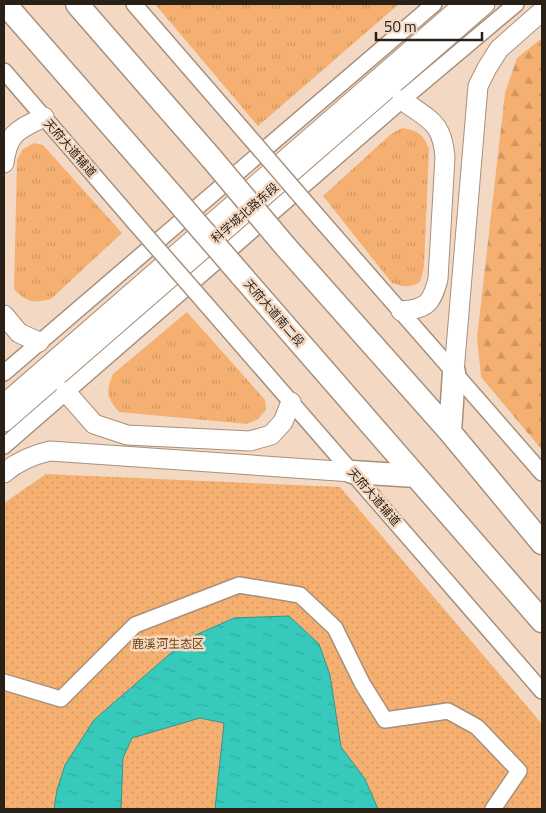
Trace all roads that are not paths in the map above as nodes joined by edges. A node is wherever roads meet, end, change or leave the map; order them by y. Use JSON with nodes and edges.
{"nodes":[{"id":1,"x":5,"y":4,"type":"edge"},
{"id":2,"x":77,"y":4,"type":"edge"},
{"id":3,"x":134,"y":4,"type":"edge"},
{"id":4,"x":434,"y":4,"type":"edge"},
{"id":5,"x":464,"y":4,"type":"edge"},
{"id":6,"x":486,"y":4,"type":"edge"},
{"id":7,"x":516,"y":4,"type":"edge"},
{"id":8,"x":542,"y":11,"type":"edge"},
{"id":9,"x":4,"y":71,"type":"edge"},
{"id":10,"x":402,"y":100,"type":"junction"},
{"id":11,"x":44,"y":117,"type":"junction"},
{"id":12,"x":4,"y":163,"type":"edge"},
{"id":13,"x":401,"y":311,"type":"junction"},
{"id":14,"x":4,"y":315,"type":"edge"},
{"id":15,"x":39,"y":342,"type":"junction"},
{"id":16,"x":454,"y":372,"type":"junction"},
{"id":17,"x":4,"y":373,"type":"edge"},
{"id":18,"x":66,"y":392,"type":"junction"},
{"id":19,"x":291,"y":402,"type":"junction"},
{"id":20,"x":4,"y":404,"type":"edge"},
{"id":21,"x":4,"y":422,"type":"edge"},
{"id":22,"x":450,"y":432,"type":"junction"},
{"id":23,"x":4,"y":446,"type":"edge"},
{"id":24,"x":352,"y":472,"type":"junction"},
{"id":25,"x":4,"y":473,"type":"edge"},
{"id":26,"x":542,"y":473,"type":"edge"},
{"id":27,"x":416,"y":476,"type":"junction"},
{"id":28,"x":542,"y":543,"type":"edge"},
{"id":29,"x":542,"y":622,"type":"edge"},
{"id":30,"x":4,"y":682,"type":"edge"},
{"id":31,"x":542,"y":691,"type":"edge"},
{"id":32,"x":493,"y":809,"type":"edge"}],
"edges":[{"from":1,"to":27,"type":"highway","name":"天府大道南二段","bridge":true},
{"from":2,"to":22,"type":"highway","bridge":true},
{"from":3,"to":13,"type":"street","bridge":true},
{"from":4,"to":15,"type":"street"},
{"from":5,"to":20,"type":"main road","name":"科学城北路东段"},
{"from":6,"to":21,"type":"main road","name":"科学城北路东段"},
{"from":7,"to":10,"type":"street"},
{"from":8,"to":16,"type":"main road"},
{"from":9,"to":11,"type":"street","name":"天府大道辅道"},
{"from":10,"to":13,"type":"main road"},
{"from":10,"to":18,"type":"street"},
{"from":11,"to":12,"type":"main road"},
{"from":11,"to":19,"type":"street","name":"天府大道辅道","bridge":true},
{"from":13,"to":16,"type":"street"},
{"from":14,"to":15,"type":"main road"},
{"from":15,"to":17,"type":"street"},
{"from":16,"to":22,"type":"highway"},
{"from":16,"to":26,"type":"street"},
{"from":18,"to":19,"type":"main road"},
{"from":18,"to":23,"type":"street"},
{"from":19,"to":24,"type":"street","name":"天府大道辅道"},
{"from":22,"to":28,"type":"highway"},
{"from":24,"to":25,"type":"main road"},
{"from":24,"to":27,"type":"highway"},
{"from":24,"to":31,"type":"street","name":"天府大道辅道"},
{"from":27,"to":29,"type":"highway","name":"天府大道南二段"},
{"from":30,"to":32,"type":"street"}]}
